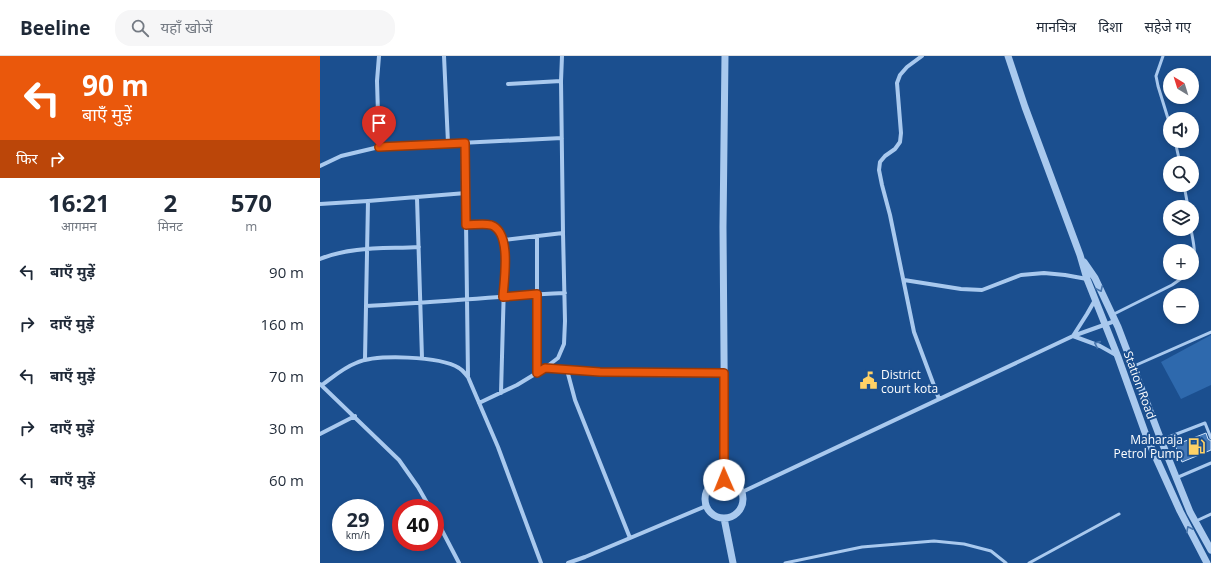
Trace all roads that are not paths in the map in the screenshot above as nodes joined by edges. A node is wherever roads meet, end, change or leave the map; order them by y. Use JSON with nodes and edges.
{"nodes":[{"id":1,"x":379,"y":56,"type":"edge"},
{"id":2,"x":444,"y":56,"type":"edge"},
{"id":3,"x":562,"y":56,"type":"edge"},
{"id":4,"x":725,"y":56,"type":"edge"},
{"id":5,"x":922,"y":56,"type":"edge"},
{"id":6,"x":1008,"y":56,"type":"edge"},
{"id":7,"x":1164,"y":56,"type":"edge"},
{"id":8,"x":561,"y":81,"type":"junction"},
{"id":9,"x":508,"y":84,"type":"dead end"},
{"id":10,"x":1166,"y":112,"type":"edge"},
{"id":11,"x":562,"y":138,"type":"junction"},
{"id":12,"x":448,"y":143,"type":"junction"},
{"id":13,"x":465,"y":143,"type":"junction"},
{"id":14,"x":379,"y":147,"type":"junction"},
{"id":15,"x":320,"y":166,"type":"edge"},
{"id":16,"x":466,"y":193,"type":"junction"},
{"id":17,"x":417,"y":198,"type":"junction"},
{"id":18,"x":368,"y":201,"type":"junction"},
{"id":19,"x":320,"y":204,"type":"edge"},
{"id":20,"x":466,"y":225,"type":"junction"},
{"id":21,"x":563,"y":233,"type":"junction"},
{"id":22,"x":537,"y":236,"type":"junction"},
{"id":23,"x":503,"y":240,"type":"junction"},
{"id":24,"x":418,"y":247,"type":"junction"},
{"id":25,"x":367,"y":249,"type":"junction"},
{"id":26,"x":1080,"y":255,"type":"junction"},
{"id":27,"x":320,"y":258,"type":"edge"},
{"id":28,"x":1087,"y":279,"type":"junction"},
{"id":29,"x":904,"y":280,"type":"junction"},
{"id":30,"x":1179,"y":280,"type":"edge"},
{"id":31,"x":564,"y":293,"type":"junction"},
{"id":32,"x":537,"y":294,"type":"junction"},
{"id":33,"x":503,"y":297,"type":"junction"},
{"id":34,"x":467,"y":299,"type":"junction"},
{"id":35,"x":1095,"y":300,"type":"junction"},
{"id":36,"x":421,"y":304,"type":"junction"},
{"id":37,"x":366,"y":306,"type":"junction"},
{"id":38,"x":1113,"y":318,"type":"junction"},
{"id":39,"x":1104,"y":324,"type":"junction"},
{"id":40,"x":1211,"y":332,"type":"edge"},
{"id":41,"x":1073,"y":336,"type":"junction"},
{"id":42,"x":1118,"y":357,"type":"junction"},
{"id":43,"x":422,"y":358,"type":"junction"},
{"id":44,"x":365,"y":360,"type":"junction"},
{"id":45,"x":1133,"y":367,"type":"junction"},
{"id":46,"x":545,"y":368,"type":"junction"},
{"id":47,"x":568,"y":370,"type":"junction"},
{"id":48,"x":537,"y":373,"type":"junction"},
{"id":49,"x":724,"y":373,"type":"junction"},
{"id":50,"x":468,"y":377,"type":"junction"},
{"id":51,"x":321,"y":385,"type":"edge"},
{"id":52,"x":501,"y":392,"type":"junction"},
{"id":53,"x":939,"y":399,"type":"junction"},
{"id":54,"x":479,"y":403,"type":"junction"},
{"id":55,"x":355,"y":416,"type":"junction"},
{"id":56,"x":320,"y":434,"type":"edge"},
{"id":57,"x":1211,"y":438,"type":"edge"},
{"id":58,"x":1161,"y":440,"type":"junction"},
{"id":59,"x":1211,"y":463,"type":"edge"},
{"id":60,"x":1176,"y":478,"type":"junction"},
{"id":61,"x":724,"y":480,"type":"junction"},
{"id":62,"x":742,"y":492,"type":"junction"},
{"id":63,"x":425,"y":499,"type":"edge"},
{"id":64,"x":706,"y":506,"type":"junction"},
{"id":65,"x":1119,"y":514,"type":"dead end"},
{"id":66,"x":1211,"y":514,"type":"edge"},
{"id":67,"x":724,"y":518,"type":"junction"},
{"id":68,"x":1196,"y":522,"type":"junction"},
{"id":69,"x":444,"y":534,"type":"edge"},
{"id":70,"x":630,"y":538,"type":"junction"},
{"id":71,"x":1211,"y":550,"type":"edge"},
{"id":72,"x":585,"y":557,"type":"junction"},
{"id":73,"x":459,"y":563,"type":"edge"},
{"id":74,"x":541,"y":563,"type":"edge"},
{"id":75,"x":568,"y":563,"type":"edge"},
{"id":76,"x":587,"y":563,"type":"edge"},
{"id":77,"x":733,"y":563,"type":"edge"},
{"id":78,"x":786,"y":563,"type":"edge"},
{"id":79,"x":1006,"y":563,"type":"edge"},
{"id":80,"x":1029,"y":563,"type":"edge"},
{"id":81,"x":1207,"y":563,"type":"edge"}],
"edges":[{"from":1,"to":14,"type":"street"},
{"from":2,"to":12,"type":"street"},
{"from":3,"to":8,"type":"street"},
{"from":4,"to":49,"type":"street"},
{"from":5,"to":29,"type":"street"},
{"from":6,"to":26,"type":"street","name":"Station Road"},
{"from":7,"to":10,"type":"lane"},
{"from":8,"to":9,"type":"street"},
{"from":8,"to":11,"type":"street"},
{"from":11,"to":13,"type":"street"},
{"from":11,"to":21,"type":"street"},
{"from":12,"to":13,"type":"street"},
{"from":12,"to":14,"type":"street"},
{"from":13,"to":16,"type":"street"},
{"from":14,"to":15,"type":"street"},
{"from":16,"to":17,"type":"street"},
{"from":16,"to":20,"type":"street"},
{"from":17,"to":18,"type":"street"},
{"from":17,"to":24,"type":"street"},
{"from":18,"to":19,"type":"street"},
{"from":18,"to":25,"type":"street"},
{"from":20,"to":23,"type":"street"},
{"from":20,"to":34,"type":"street"},
{"from":21,"to":22,"type":"street"},
{"from":21,"to":31,"type":"street"},
{"from":22,"to":23,"type":"street"},
{"from":22,"to":32,"type":"street"},
{"from":23,"to":33,"type":"street"},
{"from":24,"to":25,"type":"street"},
{"from":24,"to":36,"type":"street"},
{"from":25,"to":27,"type":"street"},
{"from":25,"to":37,"type":"street"},
{"from":26,"to":28,"type":"street","name":"Station Road"},
{"from":26,"to":38,"type":"street","name":"Station Road","one_way":true},
{"from":28,"to":29,"type":"street"},
{"from":28,"to":35,"type":"street","name":"Station Road"},
{"from":29,"to":53,"type":"street"},
{"from":30,"to":38,"type":"lane"},
{"from":31,"to":32,"type":"street"},
{"from":31,"to":46,"type":"street"},
{"from":32,"to":33,"type":"street"},
{"from":32,"to":48,"type":"street"},
{"from":33,"to":34,"type":"street"},
{"from":33,"to":52,"type":"street"},
{"from":34,"to":36,"type":"street"},
{"from":34,"to":50,"type":"street"},
{"from":35,"to":39,"type":"street","name":"Station Road"},
{"from":35,"to":41,"type":"street"},
{"from":36,"to":37,"type":"street"},
{"from":36,"to":43,"type":"street"},
{"from":37,"to":44,"type":"street"},
{"from":38,"to":39,"type":"street"},
{"from":38,"to":45,"type":"street","name":"Station Road"},
{"from":39,"to":41,"type":"street"},
{"from":39,"to":42,"type":"street","name":"Station Road"},
{"from":40,"to":45,"type":"lane"},
{"from":42,"to":41,"type":"street","one_way":true},
{"from":41,"to":53,"type":"street"},
{"from":81,"to":42,"type":"street","name":"Station Road","one_way":true},
{"from":43,"to":44,"type":"street"},
{"from":43,"to":50,"type":"street"},
{"from":44,"to":51,"type":"street"},
{"from":45,"to":58,"type":"street","name":"Station Road"},
{"from":46,"to":47,"type":"street"},
{"from":46,"to":48,"type":"street"},
{"from":47,"to":49,"type":"street"},
{"from":47,"to":70,"type":"street"},
{"from":48,"to":52,"type":"street"},
{"from":49,"to":61,"type":"street"},
{"from":50,"to":54,"type":"street"},
{"from":51,"to":55,"type":"street"},
{"from":52,"to":54,"type":"street"},
{"from":53,"to":62,"type":"street"},
{"from":54,"to":74,"type":"street"},
{"from":55,"to":56,"type":"street"},
{"from":55,"to":63,"type":"street"},
{"from":57,"to":58,"type":"lane"},
{"from":58,"to":60,"type":"street","name":"Station Road"},
{"from":59,"to":60,"type":"lane"},
{"from":60,"to":68,"type":"street","name":"Station Road"},
{"from":61,"to":62,"type":"street"},
{"from":61,"to":64,"type":"street"},
{"from":62,"to":67,"type":"street"},
{"from":64,"to":67,"type":"street"},
{"from":64,"to":70,"type":"street"},
{"from":65,"to":80,"type":"lane"},
{"from":66,"to":68,"type":"lane"},
{"from":67,"to":77,"type":"street"},
{"from":68,"to":71,"type":"street","name":"Station Road"},
{"from":69,"to":73,"type":"street"},
{"from":70,"to":72,"type":"street"},
{"from":72,"to":75,"type":"street"},
{"from":72,"to":76,"type":"street"},
{"from":78,"to":79,"type":"lane"}]}
